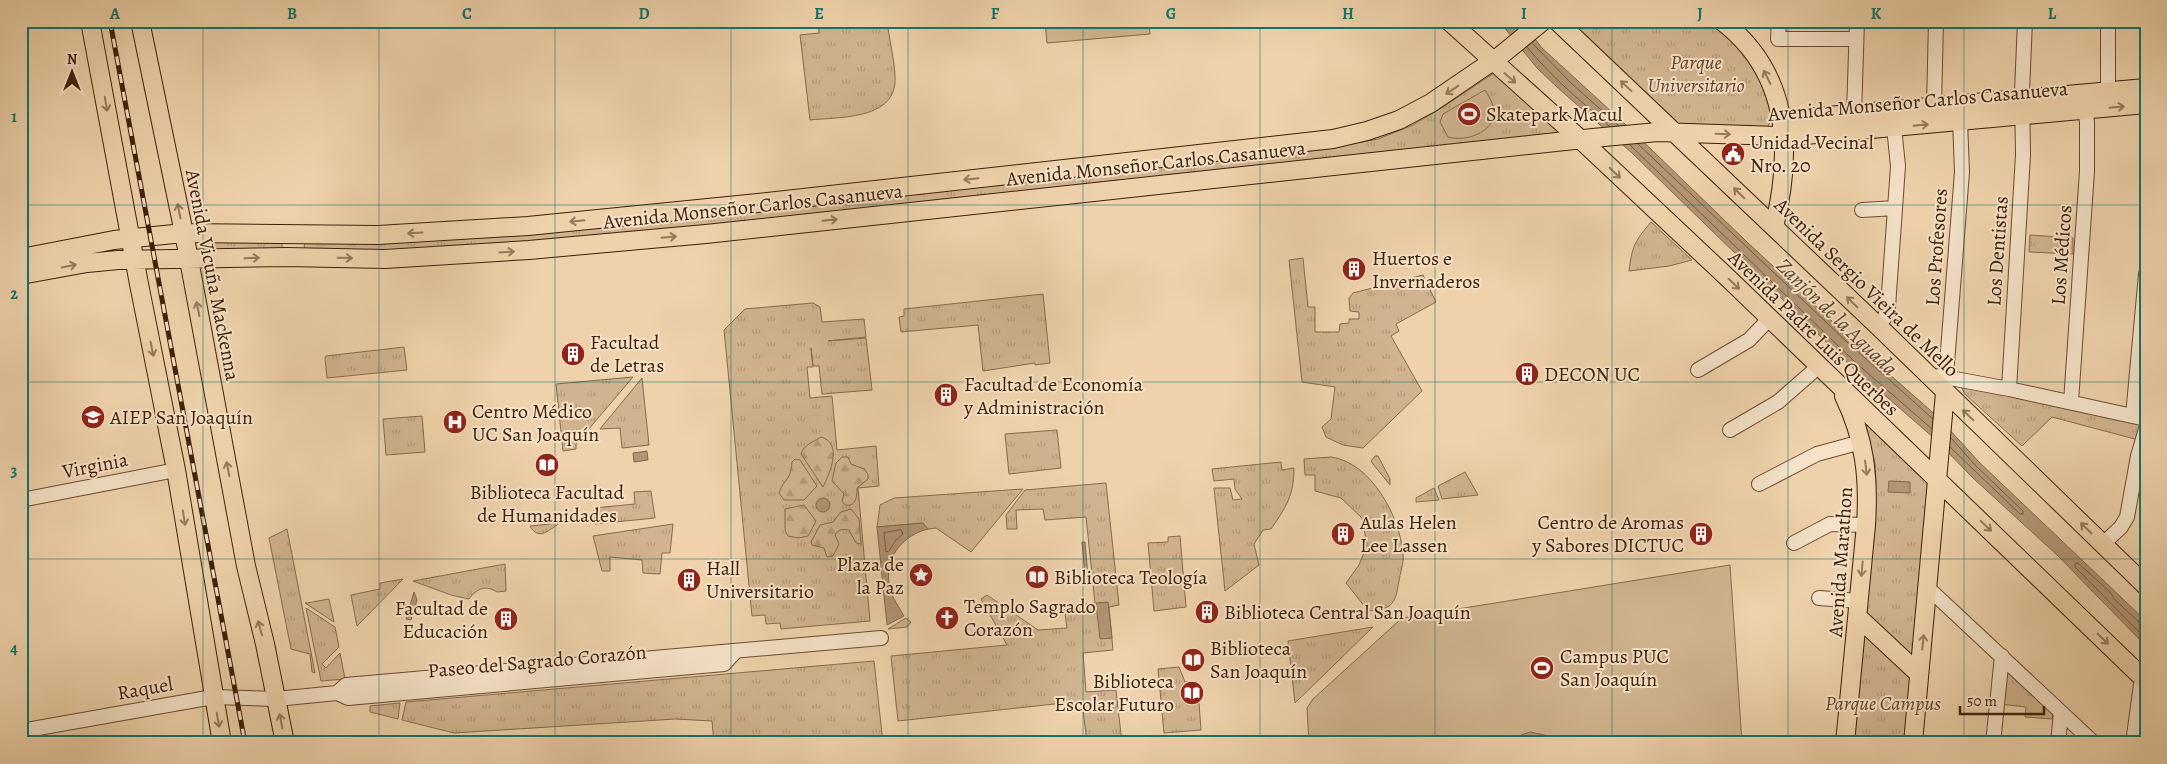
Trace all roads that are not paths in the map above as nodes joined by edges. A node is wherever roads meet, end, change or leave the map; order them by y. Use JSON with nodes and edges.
{"nodes":[{"id":1,"x":90,"y":21,"type":"edge"},
{"id":2,"x":140,"y":21,"type":"edge"},
{"id":3,"x":1449,"y":21,"type":"edge"},
{"id":4,"x":1557,"y":21,"type":"edge"},
{"id":5,"x":1722,"y":21,"type":"edge"},
{"id":6,"x":1779,"y":21,"type":"edge"},
{"id":7,"x":1857,"y":21,"type":"edge"},
{"id":8,"x":1936,"y":21,"type":"edge"},
{"id":9,"x":2025,"y":21,"type":"edge"},
{"id":10,"x":2108,"y":21,"type":"edge"},
{"id":11,"x":1540,"y":23,"type":"edge"},
{"id":12,"x":1856,"y":40,"type":"junction"},
{"id":13,"x":1499,"y":57,"type":"junction"},
{"id":14,"x":2146,"y":88,"type":"edge"},
{"id":15,"x":2108,"y":91,"type":"junction"},
{"id":16,"x":2146,"y":104,"type":"edge"},
{"id":17,"x":1934,"y":106,"type":"junction"},
{"id":18,"x":2022,"y":107,"type":"junction"},
{"id":19,"x":2085,"y":109,"type":"junction"},
{"id":20,"x":1854,"y":114,"type":"junction"},
{"id":21,"x":1960,"y":121,"type":"junction"},
{"id":22,"x":1894,"y":127,"type":"junction"},
{"id":23,"x":1784,"y":128,"type":"junction"},
{"id":24,"x":1666,"y":132,"type":"junction"},
{"id":25,"x":1586,"y":138,"type":"junction"},
{"id":26,"x":1895,"y":208,"type":"junction"},
{"id":27,"x":1862,"y":210,"type":"dead end"},
{"id":28,"x":1774,"y":227,"type":"junction"},
{"id":29,"x":176,"y":233,"type":"junction"},
{"id":30,"x":131,"y":238,"type":"junction"},
{"id":31,"x":21,"y":258,"type":"edge"},
{"id":32,"x":134,"y":259,"type":"junction"},
{"id":33,"x":189,"y":259,"type":"junction"},
{"id":34,"x":2146,"y":274,"type":"edge"},
{"id":35,"x":21,"y":275,"type":"edge"},
{"id":36,"x":1770,"y":318,"type":"junction"},
{"id":37,"x":1878,"y":326,"type":"junction"},
{"id":38,"x":1818,"y":367,"type":"junction"},
{"id":39,"x":1698,"y":370,"type":"dead end"},
{"id":40,"x":1946,"y":385,"type":"junction"},
{"id":41,"x":1841,"y":388,"type":"junction"},
{"id":42,"x":2009,"y":389,"type":"junction"},
{"id":43,"x":2071,"y":402,"type":"junction"},
{"id":44,"x":2140,"y":418,"type":"edge"},
{"id":45,"x":2146,"y":428,"type":"edge"},
{"id":46,"x":1730,"y":430,"type":"dead end"},
{"id":47,"x":1861,"y":442,"type":"junction"},
{"id":48,"x":176,"y":470,"type":"junction"},
{"id":49,"x":1939,"y":472,"type":"junction"},
{"id":50,"x":1759,"y":484,"type":"dead end"},
{"id":51,"x":21,"y":500,"type":"edge"},
{"id":52,"x":1962,"y":504,"type":"junction"},
{"id":53,"x":1935,"y":514,"type":"junction"},
{"id":54,"x":1866,"y":525,"type":"junction"},
{"id":55,"x":1794,"y":543,"type":"dead end"},
{"id":56,"x":2103,"y":544,"type":"junction"},
{"id":57,"x":2146,"y":586,"type":"edge"},
{"id":58,"x":1928,"y":588,"type":"junction"},
{"id":59,"x":1818,"y":598,"type":"dead end"},
{"id":60,"x":1858,"y":609,"type":"junction"},
{"id":61,"x":882,"y":638,"type":"dead end"},
{"id":62,"x":2002,"y":656,"type":"junction"},
{"id":63,"x":1919,"y":674,"type":"junction"},
{"id":64,"x":2144,"y":679,"type":"edge"},
{"id":65,"x":214,"y":697,"type":"junction"},
{"id":66,"x":276,"y":699,"type":"junction"},
{"id":67,"x":2061,"y":712,"type":"junction"},
{"id":68,"x":21,"y":732,"type":"edge"},
{"id":69,"x":222,"y":743,"type":"edge"},
{"id":70,"x":285,"y":743,"type":"edge"},
{"id":71,"x":1845,"y":743,"type":"edge"},
{"id":72,"x":1913,"y":743,"type":"edge"},
{"id":73,"x":1993,"y":743,"type":"edge"},
{"id":74,"x":2058,"y":743,"type":"edge"},
{"id":75,"x":2094,"y":743,"type":"edge"},
{"id":76,"x":2133,"y":743,"type":"edge"}],
"edges":[{"from":1,"to":30,"type":"main road","one_way":true},
{"from":29,"to":2,"type":"main road","name":"Avenida Vicuña Mackenna","one_way":true},
{"from":3,"to":13,"type":"main road","name":"Avenida Padre Luis Querbes"},
{"from":24,"to":4,"type":"main road","name":"Avenida Sergio Vieira de Mello","one_way":true},
{"from":23,"to":5,"type":"main road","one_way":true},
{"from":6,"to":12,"type":"street"},
{"from":7,"to":12,"type":"street"},
{"from":8,"to":17,"type":"street"},
{"from":9,"to":18,"type":"street","name":"Los Dentistas"},
{"from":10,"to":15,"type":"street"},
{"from":11,"to":13,"type":"main road","name":"Avenida Monseñor Carlos Casanueva"},
{"from":12,"to":20,"type":"street"},
{"from":13,"to":25,"type":"main road","name":"Avenida Padre Luis Querbes","one_way":true},
{"from":13,"to":29,"type":"main road","name":"Avenida Monseñor Carlos Casanueva","one_way":true},
{"from":14,"to":15,"type":"main road","name":"Avenida Monseñor Carlos Casanueva"},
{"from":15,"to":18,"type":"main road","name":"Avenida Monseñor Carlos Casanueva"},
{"from":19,"to":16,"type":"main road","name":"Avenida Monseñor Carlos Casanueva","one_way":true},
{"from":17,"to":18,"type":"main road","name":"Avenida Monseñor Carlos Casanueva"},
{"from":17,"to":20,"type":"main road","name":"Avenida Monseñor Carlos Casanueva"},
{"from":18,"to":19,"type":"main road","name":"Avenida Monseñor Carlos Casanueva"},
{"from":18,"to":21,"type":"main road","name":"Avenida Monseñor Carlos Casanueva"},
{"from":18,"to":42,"type":"street","name":"Los Dentistas"},
{"from":19,"to":43,"type":"street","name":"Los Médicos"},
{"from":20,"to":23,"type":"main road","name":"Avenida Monseñor Carlos Casanueva"},
{"from":22,"to":21,"type":"main road","name":"Avenida Monseñor Carlos Casanueva","one_way":true},
{"from":21,"to":40,"type":"street","name":"Los Profesores"},
{"from":22,"to":23,"type":"main road","name":"Avenida Monseñor Carlos Casanueva"},
{"from":22,"to":26,"type":"street"},
{"from":24,"to":23,"type":"main road","name":"Avenida Monseñor Carlos Casanueva","one_way":true},
{"from":23,"to":28,"type":"main road"},
{"from":24,"to":25,"type":"main road","name":"Avenida Monseñor Carlos Casanueva"},
{"from":28,"to":24,"type":"main road","name":"Avenida Sergio Vieira de Mello","one_way":true},
{"from":33,"to":25,"type":"main road","name":"Avenida Monseñor Carlos Casanueva","one_way":true},
{"from":25,"to":36,"type":"main road","name":"Avenida Padre Luis Querbes","one_way":true},
{"from":26,"to":27,"type":"street"},
{"from":26,"to":37,"type":"street"},
{"from":37,"to":28,"type":"main road","name":"Avenida Sergio Vieira de Mello","one_way":true},
{"from":29,"to":30,"type":"main road","name":"Avenida Monseñor Carlos Casanueva"},
{"from":29,"to":33,"type":"main road","name":"Avenida Vicuña Mackenna"},
{"from":30,"to":31,"type":"main road","name":"Avenida Monseñor Carlos Casanueva"},
{"from":30,"to":32,"type":"main road"},
{"from":32,"to":33,"type":"main road","name":"Avenida Monseñor Carlos Casanueva"},
{"from":35,"to":32,"type":"main road","name":"Avenida Monseñor Carlos Casanueva","one_way":true},
{"from":32,"to":48,"type":"main road","one_way":true},
{"from":66,"to":33,"type":"main road","name":"Avenida Vicuña Mackenna","one_way":true},
{"from":34,"to":44,"type":"street"},
{"from":36,"to":38,"type":"main road","name":"Avenida Padre Luis Querbes"},
{"from":36,"to":39,"type":"street"},
{"from":37,"to":40,"type":"main road","name":"Avenida Sergio Vieira de Mello"},
{"from":38,"to":41,"type":"main road","name":"Avenida Padre Luis Querbes"},
{"from":38,"to":46,"type":"street"},
{"from":40,"to":42,"type":"street"},
{"from":40,"to":49,"type":"main road"},
{"from":56,"to":40,"type":"main road","name":"Avenida Sergio Vieira de Mello","one_way":true},
{"from":41,"to":47,"type":"main road","name":"Avenida Marathon"},
{"from":41,"to":49,"type":"main road","name":"Avenida Padre Luis Querbes"},
{"from":42,"to":43,"type":"street"},
{"from":43,"to":44,"type":"street"},
{"from":45,"to":56,"type":"street"},
{"from":47,"to":50,"type":"street"},
{"from":47,"to":54,"type":"main road","name":"Avenida Marathon","one_way":true},
{"from":48,"to":51,"type":"street","name":"Virginia"},
{"from":48,"to":65,"type":"main road","one_way":true},
{"from":49,"to":52,"type":"main road","name":"Avenida Padre Luis Querbes"},
{"from":49,"to":53,"type":"main road"},
{"from":52,"to":53,"type":"main road"},
{"from":52,"to":64,"type":"main road","name":"Avenida Padre Luis Querbes","one_way":true},
{"from":53,"to":58,"type":"main road"},
{"from":54,"to":55,"type":"street"},
{"from":54,"to":60,"type":"main road","name":"Avenida Marathon","one_way":true},
{"from":56,"to":57,"type":"main road","name":"Avenida Sergio Vieira de Mello"},
{"from":58,"to":62,"type":"street"},
{"from":63,"to":58,"type":"main road","one_way":true},
{"from":59,"to":60,"type":"street"},
{"from":60,"to":63,"type":"main road"},
{"from":60,"to":71,"type":"main road","name":"Avenida Marathon"},
{"from":61,"to":66,"type":"street","name":"Paseo del Sagrado Corazón"},
{"from":62,"to":67,"type":"street"},
{"from":62,"to":73,"type":"street"},
{"from":63,"to":72,"type":"main road"},
{"from":64,"to":76,"type":"street"},
{"from":65,"to":66,"type":"street","name":"Raquel"},
{"from":65,"to":68,"type":"street","name":"Raquel"},
{"from":65,"to":69,"type":"main road","one_way":true},
{"from":70,"to":66,"type":"main road","name":"Avenida Vicuña Mackenna","one_way":true},
{"from":67,"to":74,"type":"street"},
{"from":67,"to":75,"type":"street"}]}
